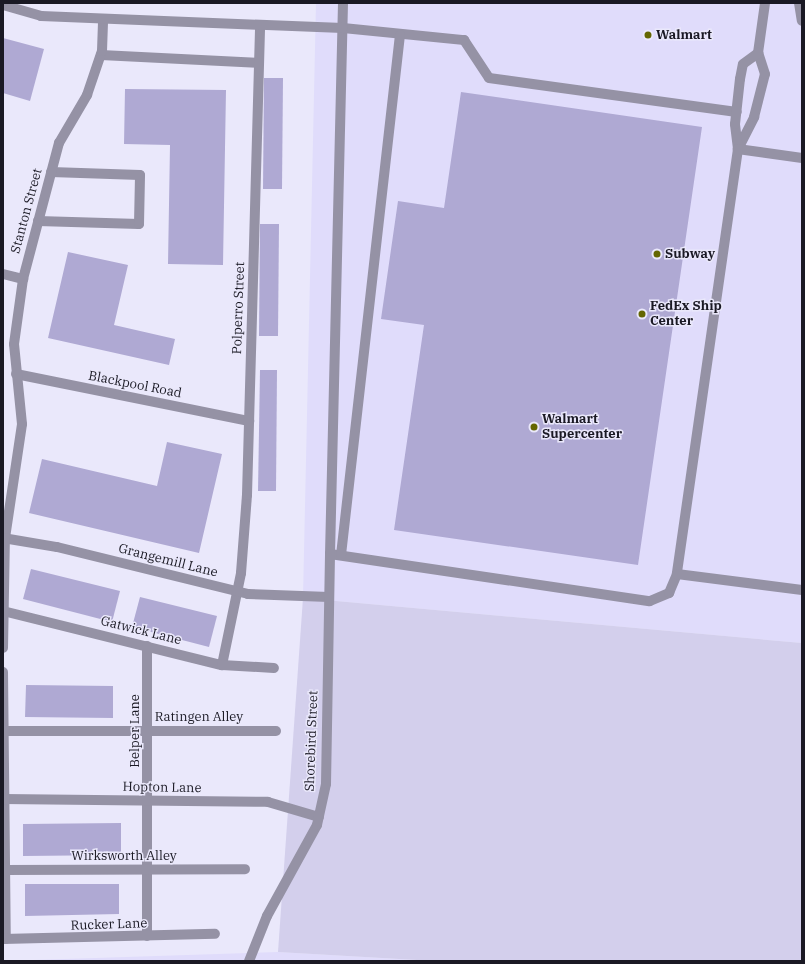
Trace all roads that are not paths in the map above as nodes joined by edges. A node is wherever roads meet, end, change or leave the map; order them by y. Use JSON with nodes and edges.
{"nodes":[{"id":1,"x":344,"y":3,"type":"edge"},
{"id":2,"x":764,"y":3,"type":"edge"},
{"id":3,"x":799,"y":3,"type":"edge"},
{"id":4,"x":3,"y":5,"type":"edge"},
{"id":5,"x":103,"y":18,"type":"junction"},
{"id":6,"x":802,"y":21,"type":"edge"},
{"id":7,"x":260,"y":25,"type":"junction"},
{"id":8,"x":343,"y":28,"type":"junction"},
{"id":9,"x":400,"y":35,"type":"junction"},
{"id":10,"x":758,"y":54,"type":"junction"},
{"id":11,"x":101,"y":55,"type":"junction"},
{"id":12,"x":259,"y":63,"type":"junction"},
{"id":13,"x":737,"y":112,"type":"junction"},
{"id":14,"x":738,"y":149,"type":"junction"},
{"id":15,"x":802,"y":158,"type":"edge"},
{"id":16,"x":52,"y":172,"type":"junction"},
{"id":17,"x":38,"y":221,"type":"junction"},
{"id":18,"x":3,"y":274,"type":"edge"},
{"id":19,"x":23,"y":279,"type":"junction"},
{"id":20,"x":16,"y":374,"type":"junction"},
{"id":21,"x":249,"y":421,"type":"junction"},
{"id":22,"x":4,"y":538,"type":"edge"},
{"id":23,"x":330,"y":554,"type":"junction"},
{"id":24,"x":341,"y":555,"type":"junction"},
{"id":25,"x":677,"y":574,"type":"junction"},
{"id":26,"x":802,"y":590,"type":"edge"},
{"id":27,"x":238,"y":591,"type":"junction"},
{"id":28,"x":329,"y":597,"type":"junction"},
{"id":29,"x":3,"y":611,"type":"edge"},
{"id":30,"x":147,"y":646,"type":"junction"},
{"id":31,"x":3,"y":648,"type":"edge"},
{"id":32,"x":222,"y":665,"type":"junction"},
{"id":33,"x":274,"y":668,"type":"dead end"},
{"id":34,"x":3,"y":672,"type":"edge"},
{"id":35,"x":148,"y":730,"type":"junction"},
{"id":36,"x":4,"y":731,"type":"edge"},
{"id":37,"x":276,"y":731,"type":"dead end"},
{"id":38,"x":4,"y":799,"type":"edge"},
{"id":39,"x":148,"y":801,"type":"junction"},
{"id":40,"x":319,"y":817,"type":"junction"},
{"id":41,"x":148,"y":869,"type":"junction"},
{"id":42,"x":245,"y":869,"type":"dead end"},
{"id":43,"x":4,"y":870,"type":"edge"},
{"id":44,"x":215,"y":934,"type":"dead end"},
{"id":45,"x":147,"y":936,"type":"junction"},
{"id":46,"x":5,"y":939,"type":"edge"},
{"id":47,"x":249,"y":961,"type":"edge"}],
"edges":[{"from":1,"to":8,"type":"street","name":"Shorebird Street"},
{"from":2,"to":10,"type":"street"},
{"from":3,"to":6,"type":"street"},
{"from":4,"to":5,"type":"street"},
{"from":5,"to":7,"type":"street"},
{"from":5,"to":11,"type":"street","name":"Stanton Street"},
{"from":7,"to":8,"type":"street"},
{"from":7,"to":12,"type":"street","name":"Polperro Street"},
{"from":8,"to":9,"type":"street"},
{"from":8,"to":23,"type":"street","name":"Shorebird Street"},
{"from":9,"to":13,"type":"street"},
{"from":9,"to":24,"type":"street"},
{"from":10,"to":13,"type":"street"},
{"from":10,"to":14,"type":"street"},
{"from":11,"to":12,"type":"street"},
{"from":11,"to":16,"type":"street","name":"Stanton Street"},
{"from":12,"to":21,"type":"street","name":"Polperro Street"},
{"from":13,"to":14,"type":"street"},
{"from":14,"to":15,"type":"street"},
{"from":14,"to":25,"type":"street"},
{"from":16,"to":17,"type":"street","name":"Stanton Street"},
{"from":16,"to":17,"type":"street"},
{"from":17,"to":19,"type":"street","name":"Stanton Street"},
{"from":18,"to":19,"type":"street"},
{"from":19,"to":20,"type":"street","name":"Stanton Street"},
{"from":20,"to":21,"type":"street","name":"Blackpool Road"},
{"from":20,"to":22,"type":"street","name":"Stanton Street"},
{"from":21,"to":27,"type":"street","name":"Polperro Street"},
{"from":22,"to":27,"type":"street","name":"Grangemill Lane"},
{"from":22,"to":29,"type":"street","name":"Stanton Street"},
{"from":23,"to":24,"type":"street"},
{"from":23,"to":28,"type":"street","name":"Shorebird Street"},
{"from":24,"to":25,"type":"street"},
{"from":25,"to":26,"type":"street"},
{"from":27,"to":28,"type":"street","name":"Grangemill Lane"},
{"from":27,"to":32,"type":"street","name":"Polperro Street"},
{"from":28,"to":40,"type":"street","name":"Shorebird Street"},
{"from":29,"to":30,"type":"street","name":"Gatwick Lane"},
{"from":29,"to":31,"type":"street","name":"Stanton Street"},
{"from":30,"to":32,"type":"street","name":"Gatwick Lane"},
{"from":30,"to":35,"type":"street","name":"Belper Lane"},
{"from":32,"to":33,"type":"street","name":"Gatwick Lane"},
{"from":34,"to":36,"type":"street"},
{"from":35,"to":36,"type":"street","name":"Ratingen Alley"},
{"from":35,"to":37,"type":"street","name":"Ratingen Alley"},
{"from":35,"to":39,"type":"street","name":"Belper Lane"},
{"from":36,"to":38,"type":"street"},
{"from":38,"to":39,"type":"street","name":"Hopton Lane"},
{"from":38,"to":43,"type":"street"},
{"from":39,"to":40,"type":"street","name":"Hopton Lane"},
{"from":39,"to":41,"type":"street","name":"Belper Lane"},
{"from":40,"to":47,"type":"street","name":"Shorebird Street"},
{"from":41,"to":42,"type":"street","name":"Wirksworth Alley"},
{"from":41,"to":43,"type":"street","name":"Wirksworth Alley"},
{"from":41,"to":45,"type":"street","name":"Belper Lane"},
{"from":43,"to":46,"type":"street"},
{"from":44,"to":45,"type":"street","name":"Rucker Lane"},
{"from":45,"to":46,"type":"street","name":"Rucker Lane"}]}
